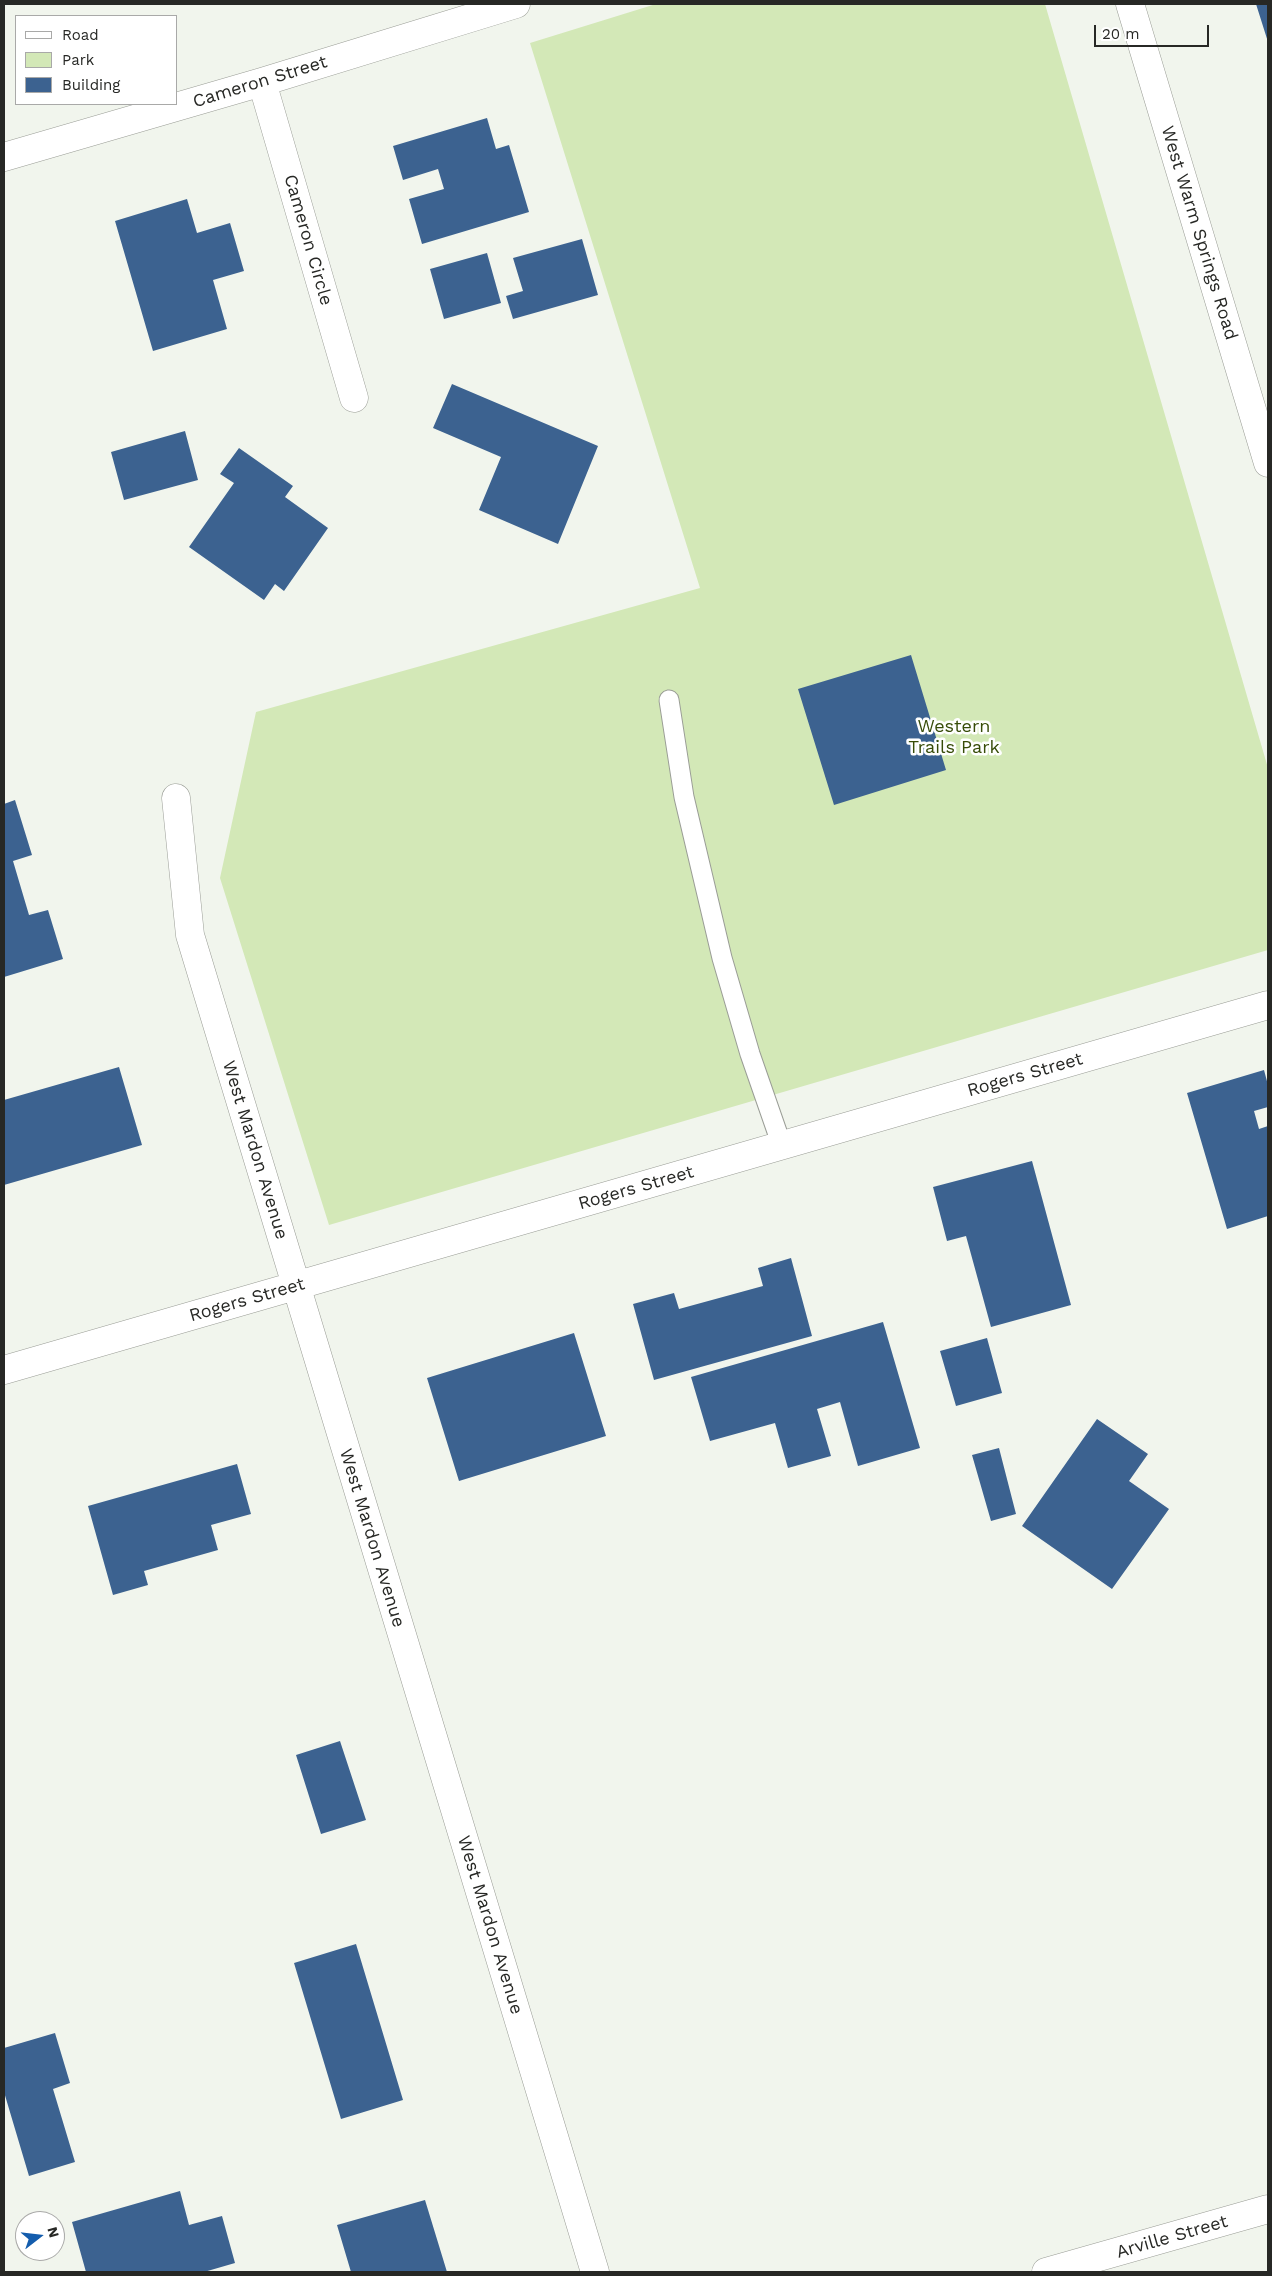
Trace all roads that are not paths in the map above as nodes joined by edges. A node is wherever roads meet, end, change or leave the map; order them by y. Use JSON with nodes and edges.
{"nodes":[{"id":1,"x":516,"y":4,"type":"edge"},
{"id":2,"x":1130,"y":4,"type":"edge"},
{"id":3,"x":262,"y":82,"type":"junction"},
{"id":4,"x":4,"y":157,"type":"edge"},
{"id":5,"x":354,"y":398,"type":"dead end"},
{"id":6,"x":1268,"y":462,"type":"edge"},
{"id":7,"x":669,"y":700,"type":"dead end"},
{"id":8,"x":176,"y":798,"type":"dead end"},
{"id":9,"x":1268,"y":1005,"type":"edge"},
{"id":10,"x":782,"y":1146,"type":"junction"},
{"id":11,"x":296,"y":1286,"type":"junction"},
{"id":12,"x":4,"y":1370,"type":"edge"},
{"id":13,"x":1268,"y":2209,"type":"edge"},
{"id":14,"x":595,"y":2272,"type":"edge"},
{"id":15,"x":1046,"y":2272,"type":"edge"}],
"edges":[{"from":1,"to":3,"type":"street","name":"Cameron Street"},
{"from":2,"to":6,"type":"street","name":"West Warm Springs Road"},
{"from":3,"to":4,"type":"street","name":"Cameron Street"},
{"from":3,"to":5,"type":"street","name":"Cameron Circle"},
{"from":7,"to":10,"type":"lane"},
{"from":8,"to":11,"type":"street","name":"West Mardon Avenue"},
{"from":9,"to":10,"type":"street","name":"Rogers Street"},
{"from":10,"to":11,"type":"street","name":"Rogers Street"},
{"from":11,"to":12,"type":"street","name":"Rogers Street"},
{"from":11,"to":14,"type":"street","name":"West Mardon Avenue"},
{"from":13,"to":15,"type":"street","name":"Arville Street"}]}
